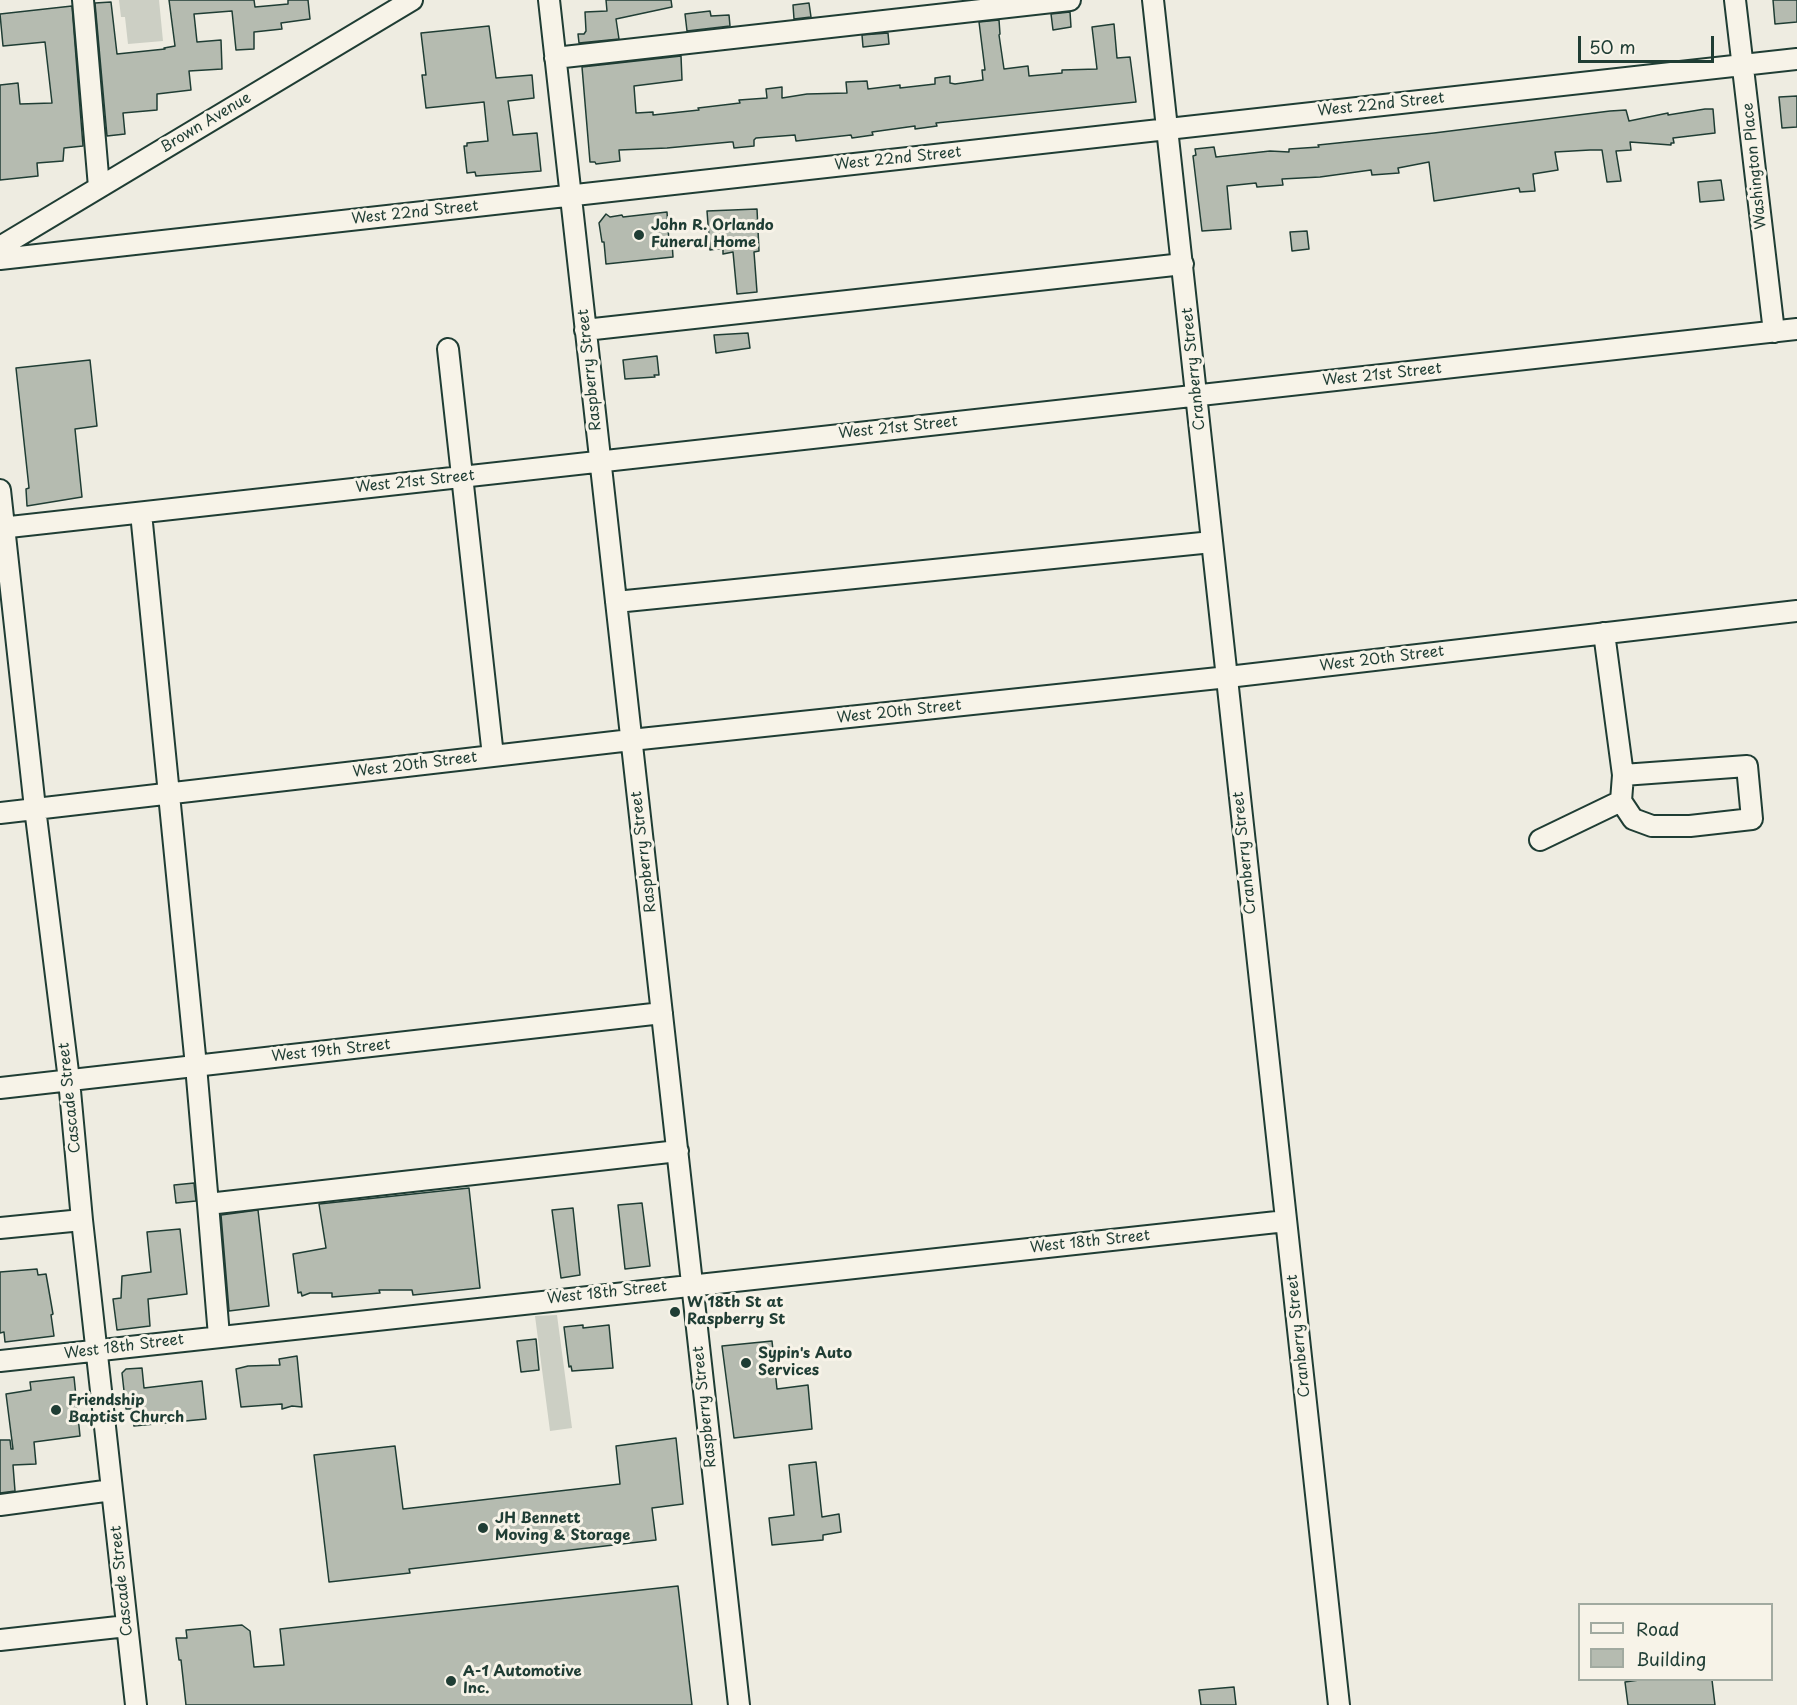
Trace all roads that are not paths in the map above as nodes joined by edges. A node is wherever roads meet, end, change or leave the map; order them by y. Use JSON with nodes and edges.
{"nodes":[{"id":1,"x":82,"y":0,"type":"edge"},
{"id":2,"x":412,"y":0,"type":"edge"},
{"id":3,"x":549,"y":0,"type":"edge"},
{"id":4,"x":1070,"y":0,"type":"edge"},
{"id":5,"x":1153,"y":0,"type":"edge"},
{"id":6,"x":1735,"y":0,"type":"edge"},
{"id":7,"x":555,"y":58,"type":"junction"},
{"id":8,"x":1797,"y":59,"type":"edge"},
{"id":9,"x":1743,"y":65,"type":"junction"},
{"id":10,"x":1168,"y":129,"type":"junction"},
{"id":11,"x":99,"y":187,"type":"junction"},
{"id":12,"x":570,"y":196,"type":"junction"},
{"id":13,"x":0,"y":247,"type":"edge"},
{"id":14,"x":0,"y":259,"type":"edge"},
{"id":15,"x":1183,"y":264,"type":"junction"},
{"id":16,"x":1797,"y":329,"type":"edge"},
{"id":17,"x":585,"y":330,"type":"junction"},
{"id":18,"x":1774,"y":332,"type":"junction"},
{"id":19,"x":448,"y":349,"type":"dead end"},
{"id":20,"x":1198,"y":395,"type":"junction"},
{"id":21,"x":600,"y":462,"type":"junction"},
{"id":22,"x":461,"y":477,"type":"junction"},
{"id":23,"x":0,"y":490,"type":"edge"},
{"id":24,"x":141,"y":513,"type":"junction"},
{"id":25,"x":2,"y":528,"type":"edge"},
{"id":26,"x":1212,"y":542,"type":"junction"},
{"id":27,"x":616,"y":602,"type":"junction"},
{"id":28,"x":1797,"y":611,"type":"edge"},
{"id":29,"x":1604,"y":633,"type":"junction"},
{"id":30,"x":1228,"y":677,"type":"junction"},
{"id":31,"x":631,"y":740,"type":"junction"},
{"id":32,"x":493,"y":756,"type":"junction"},
{"id":33,"x":1623,"y":775,"type":"junction"},
{"id":34,"x":169,"y":793,"type":"junction"},
{"id":35,"x":1622,"y":801,"type":"junction"},
{"id":36,"x":35,"y":808,"type":"junction"},
{"id":37,"x":0,"y":813,"type":"edge"},
{"id":38,"x":1540,"y":840,"type":"dead end"},
{"id":39,"x":662,"y":1013,"type":"junction"},
{"id":40,"x":196,"y":1066,"type":"junction"},
{"id":41,"x":69,"y":1080,"type":"junction"},
{"id":42,"x":0,"y":1088,"type":"edge"},
{"id":43,"x":678,"y":1151,"type":"junction"},
{"id":44,"x":208,"y":1204,"type":"junction"},
{"id":45,"x":81,"y":1220,"type":"junction"},
{"id":46,"x":1286,"y":1221,"type":"junction"},
{"id":47,"x":0,"y":1228,"type":"edge"},
{"id":48,"x":692,"y":1284,"type":"junction"},
{"id":49,"x":219,"y":1336,"type":"junction"},
{"id":50,"x":96,"y":1350,"type":"junction"},
{"id":51,"x":0,"y":1361,"type":"edge"},
{"id":52,"x":112,"y":1490,"type":"junction"},
{"id":53,"x":0,"y":1505,"type":"edge"},
{"id":54,"x":127,"y":1626,"type":"junction"},
{"id":55,"x":0,"y":1640,"type":"edge"},
{"id":56,"x":135,"y":1705,"type":"edge"},
{"id":57,"x":739,"y":1705,"type":"edge"},
{"id":58,"x":1339,"y":1705,"type":"edge"}],
"edges":[{"from":1,"to":11,"type":"street"},
{"from":2,"to":11,"type":"street","name":"Brown Avenue"},
{"from":3,"to":7,"type":"street","name":"Raspberry Street"},
{"from":4,"to":7,"type":"street"},
{"from":5,"to":10,"type":"street","name":"Cranberry Street"},
{"from":6,"to":9,"type":"street","name":"Washington Place"},
{"from":7,"to":12,"type":"street","name":"Raspberry Street"},
{"from":8,"to":9,"type":"street","name":"West 22nd Street"},
{"from":9,"to":10,"type":"street","name":"West 22nd Street"},
{"from":9,"to":18,"type":"street","name":"Washington Place"},
{"from":10,"to":12,"type":"street","name":"West 22nd Street"},
{"from":10,"to":15,"type":"street","name":"Cranberry Street"},
{"from":11,"to":13,"type":"street","name":"Brown Avenue"},
{"from":12,"to":14,"type":"street","name":"West 22nd Street"},
{"from":12,"to":17,"type":"street","name":"Raspberry Street"},
{"from":15,"to":17,"type":"street"},
{"from":15,"to":20,"type":"street","name":"Cranberry Street"},
{"from":16,"to":18,"type":"street","name":"West 21st Street"},
{"from":17,"to":21,"type":"street","name":"Raspberry Street"},
{"from":18,"to":20,"type":"street","name":"West 21st Street"},
{"from":19,"to":22,"type":"street"},
{"from":20,"to":21,"type":"street","name":"West 21st Street"},
{"from":20,"to":26,"type":"street","name":"Cranberry Street"},
{"from":21,"to":22,"type":"street","name":"West 21st Street"},
{"from":21,"to":27,"type":"street","name":"Raspberry Street"},
{"from":22,"to":24,"type":"street","name":"West 21st Street"},
{"from":22,"to":32,"type":"street"},
{"from":23,"to":25,"type":"street","name":"Cascade Street"},
{"from":24,"to":25,"type":"street","name":"West 21st Street"},
{"from":24,"to":34,"type":"street"},
{"from":25,"to":36,"type":"street","name":"Cascade Street"},
{"from":26,"to":27,"type":"street"},
{"from":26,"to":30,"type":"street","name":"Cranberry Street"},
{"from":27,"to":31,"type":"street","name":"Raspberry Street"},
{"from":28,"to":29,"type":"street","name":"West 20th Street"},
{"from":29,"to":30,"type":"street","name":"West 20th Street"},
{"from":29,"to":33,"type":"street"},
{"from":30,"to":31,"type":"street","name":"West 20th Street"},
{"from":30,"to":46,"type":"street","name":"Cranberry Street"},
{"from":31,"to":32,"type":"street","name":"West 20th Street"},
{"from":31,"to":39,"type":"street","name":"Raspberry Street"},
{"from":32,"to":34,"type":"street","name":"West 20th Street"},
{"from":33,"to":35,"type":"street"},
{"from":33,"to":35,"type":"street"},
{"from":34,"to":36,"type":"street","name":"West 20th Street"},
{"from":34,"to":40,"type":"street"},
{"from":35,"to":38,"type":"street"},
{"from":36,"to":37,"type":"street","name":"West 20th Street"},
{"from":36,"to":41,"type":"street","name":"Cascade Street"},
{"from":39,"to":40,"type":"street","name":"West 19th Street"},
{"from":39,"to":43,"type":"street","name":"Raspberry Street"},
{"from":40,"to":41,"type":"street","name":"West 19th Street"},
{"from":40,"to":44,"type":"street"},
{"from":41,"to":42,"type":"street","name":"West 19th Street"},
{"from":41,"to":45,"type":"street","name":"Cascade Street"},
{"from":43,"to":44,"type":"street"},
{"from":43,"to":48,"type":"street","name":"Raspberry Street"},
{"from":44,"to":49,"type":"street"},
{"from":45,"to":47,"type":"street"},
{"from":45,"to":50,"type":"street","name":"Cascade Street"},
{"from":46,"to":48,"type":"street","name":"West 18th Street"},
{"from":46,"to":58,"type":"street","name":"Cranberry Street"},
{"from":48,"to":49,"type":"street","name":"West 18th Street"},
{"from":48,"to":57,"type":"street","name":"Raspberry Street"},
{"from":49,"to":50,"type":"street","name":"West 18th Street"},
{"from":50,"to":51,"type":"street","name":"West 18th Street"},
{"from":50,"to":52,"type":"street","name":"Cascade Street"},
{"from":52,"to":53,"type":"street"},
{"from":52,"to":54,"type":"street","name":"Cascade Street"},
{"from":54,"to":55,"type":"street"},
{"from":54,"to":56,"type":"street","name":"Cascade Street"}]}
